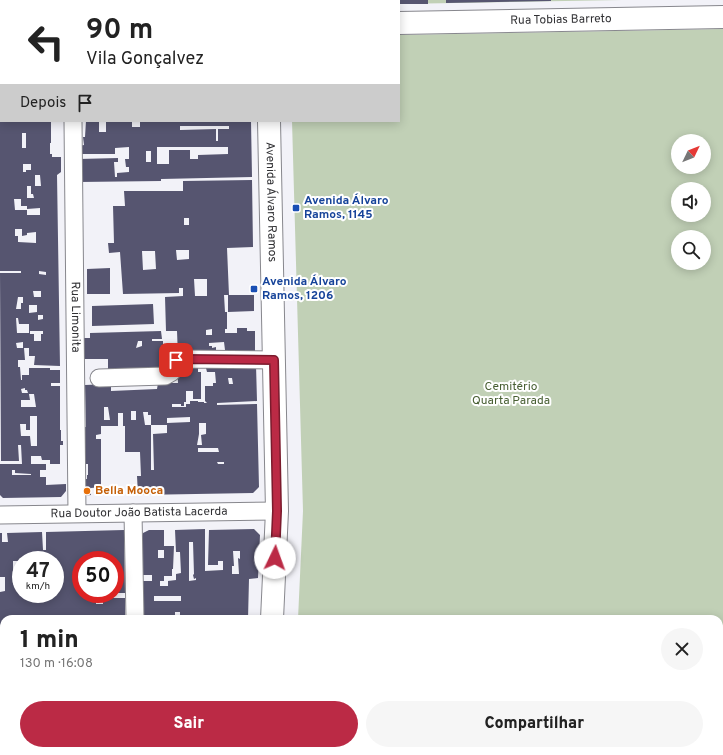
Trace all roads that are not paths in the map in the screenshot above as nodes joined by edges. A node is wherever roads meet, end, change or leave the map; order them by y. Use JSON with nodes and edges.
{"nodes":[{"id":1,"x":723,"y":17,"type":"edge"},
{"id":2,"x":400,"y":23,"type":"edge"},
{"id":3,"x":73,"y":122,"type":"edge"},
{"id":4,"x":269,"y":122,"type":"edge"},
{"id":5,"x":274,"y":360,"type":"junction"},
{"id":6,"x":99,"y":378,"type":"dead end"},
{"id":7,"x":277,"y":511,"type":"junction"},
{"id":8,"x":77,"y":513,"type":"junction"},
{"id":9,"x":133,"y":513,"type":"junction"},
{"id":10,"x":0,"y":515,"type":"edge"},
{"id":11,"x":134,"y":615,"type":"edge"},
{"id":12,"x":272,"y":615,"type":"edge"}],
"edges":[{"from":1,"to":2,"type":"main road","name":"Rua Tobias Barreto"},
{"from":3,"to":8,"type":"street","name":"Rua Limonita"},
{"from":4,"to":5,"type":"main road","name":"Avenida Álvaro Ramos"},
{"from":5,"to":6,"type":"street"},
{"from":5,"to":7,"type":"main road","name":"Avenida Álvaro Ramos"},
{"from":7,"to":9,"type":"street","name":"Rua Doutor João Batista Lacerda"},
{"from":7,"to":12,"type":"main road","name":"Avenida Álvaro Ramos"},
{"from":8,"to":9,"type":"street","name":"Rua Doutor João Batista Lacerda"},
{"from":8,"to":10,"type":"street","name":"Rua Doutor João Batista Lacerda"},
{"from":9,"to":11,"type":"street"}]}
